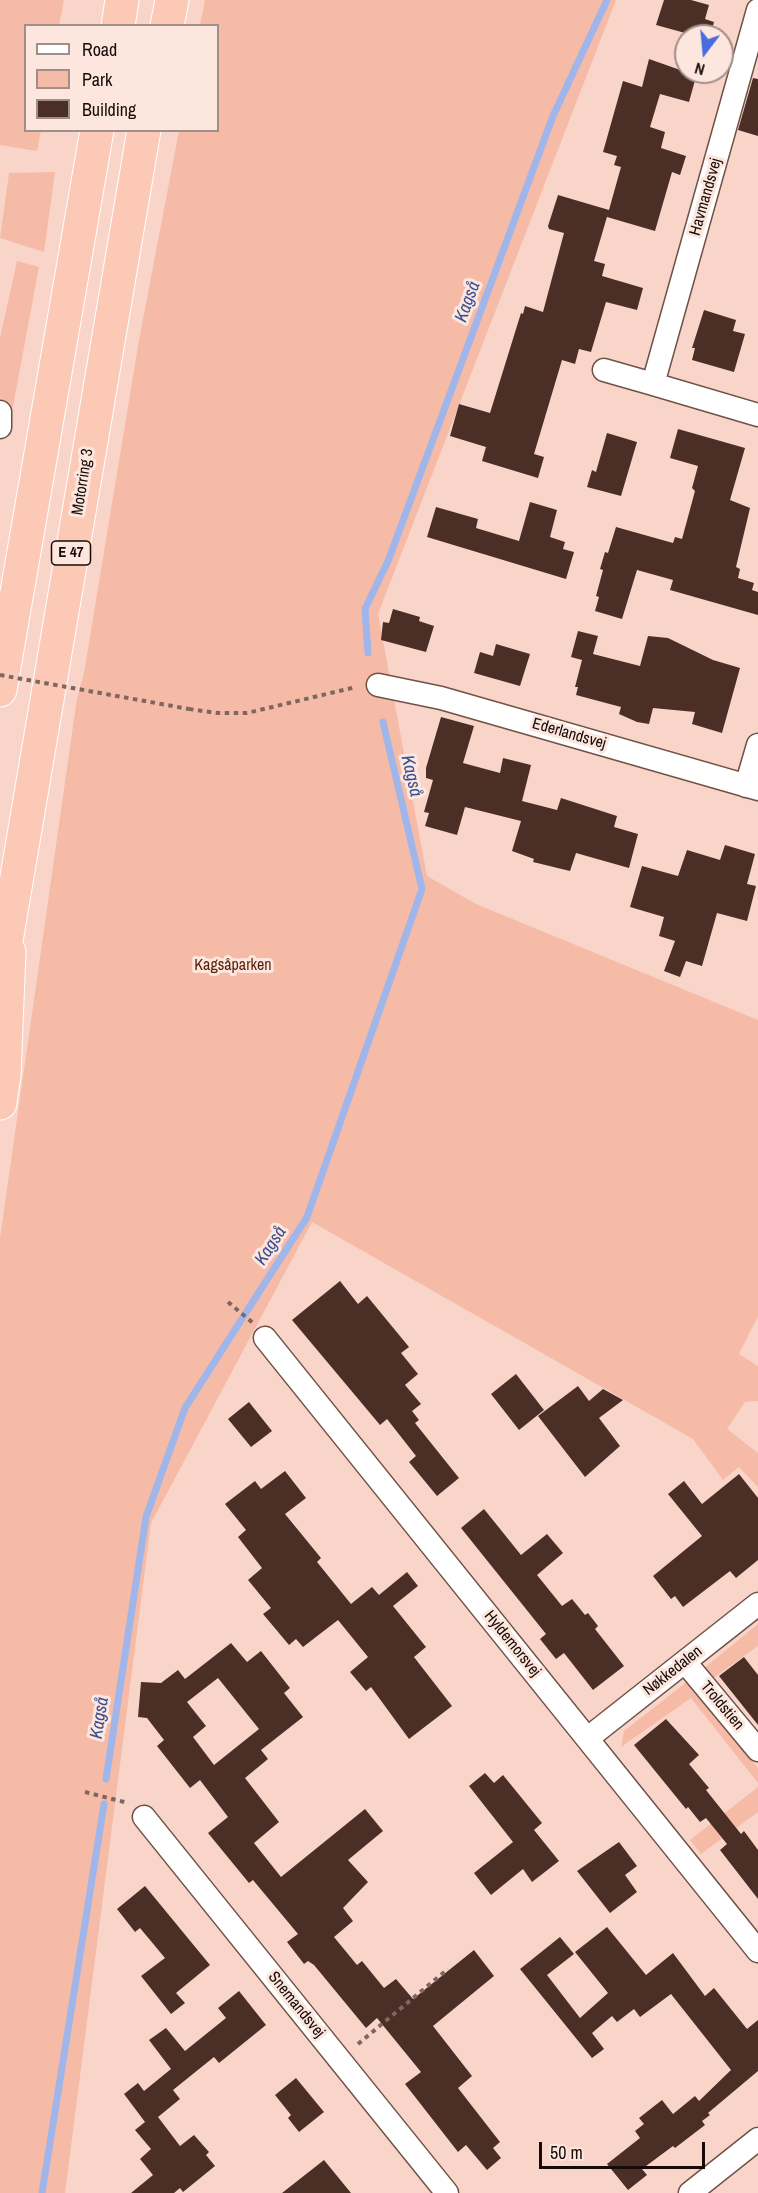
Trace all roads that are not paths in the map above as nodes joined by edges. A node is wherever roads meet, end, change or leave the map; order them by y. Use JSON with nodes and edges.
{"nodes":[{"id":1,"x":123,"y":0,"type":"edge"},
{"id":2,"x":172,"y":0,"type":"edge"},
{"id":3,"x":758,"y":10,"type":"edge"},
{"id":4,"x":118,"y":24,"type":"edge"},
{"id":5,"x":167,"y":24,"type":"edge"},
{"id":6,"x":97,"y":132,"type":"edge"},
{"id":7,"x":144,"y":132,"type":"edge"},
{"id":8,"x":604,"y":370,"type":"dead end"},
{"id":9,"x":653,"y":384,"type":"junction"},
{"id":10,"x":0,"y":412,"type":"edge"},
{"id":11,"x":758,"y":415,"type":"edge"},
{"id":12,"x":0,"y":427,"type":"edge"},
{"id":13,"x":378,"y":686,"type":"dead end"},
{"id":14,"x":0,"y":690,"type":"edge"},
{"id":15,"x":758,"y":745,"type":"edge"},
{"id":16,"x":752,"y":787,"type":"edge"},
{"id":17,"x":10,"y":922,"type":"junction"},
{"id":18,"x":0,"y":976,"type":"edge"},
{"id":19,"x":0,"y":1103,"type":"edge"},
{"id":20,"x":265,"y":1338,"type":"dead end"},
{"id":21,"x":758,"y":1604,"type":"edge"},
{"id":22,"x":685,"y":1662,"type":"junction"},
{"id":23,"x":588,"y":1738,"type":"junction"},
{"id":24,"x":758,"y":1750,"type":"edge"},
{"id":25,"x":144,"y":1817,"type":"dead end"},
{"id":26,"x":758,"y":1951,"type":"edge"},
{"id":27,"x":758,"y":2139,"type":"edge"},
{"id":28,"x":447,"y":2193,"type":"edge"},
{"id":29,"x":690,"y":2193,"type":"edge"}],
"edges":[{"from":1,"to":4,"type":"highway"},
{"from":2,"to":5,"type":"highway"},
{"from":3,"to":9,"type":"street","name":"Havmandsvej"},
{"from":6,"to":14,"type":"highway"},
{"from":7,"to":17,"type":"highway","name":"Motorring 3","number":"E 47"},
{"from":8,"to":9,"type":"street"},
{"from":9,"to":11,"type":"street"},
{"from":10,"to":12,"type":"street"},
{"from":13,"to":16,"type":"street","name":"Ederlandsvej"},
{"from":15,"to":16,"type":"street"},
{"from":17,"to":18,"type":"highway","name":"Motorring 3","number":"E 47"},
{"from":17,"to":19,"type":"highway"},
{"from":20,"to":23,"type":"street","name":"Hyldemorsvej"},
{"from":21,"to":22,"type":"street","name":"Nøkkedalen"},
{"from":22,"to":23,"type":"street","name":"Nøkkedalen"},
{"from":22,"to":24,"type":"street","name":"Troldstien"},
{"from":23,"to":26,"type":"street","name":"Hyldemorsvej"},
{"from":25,"to":28,"type":"street","name":"Snemandsvej"},
{"from":27,"to":29,"type":"street"}]}
